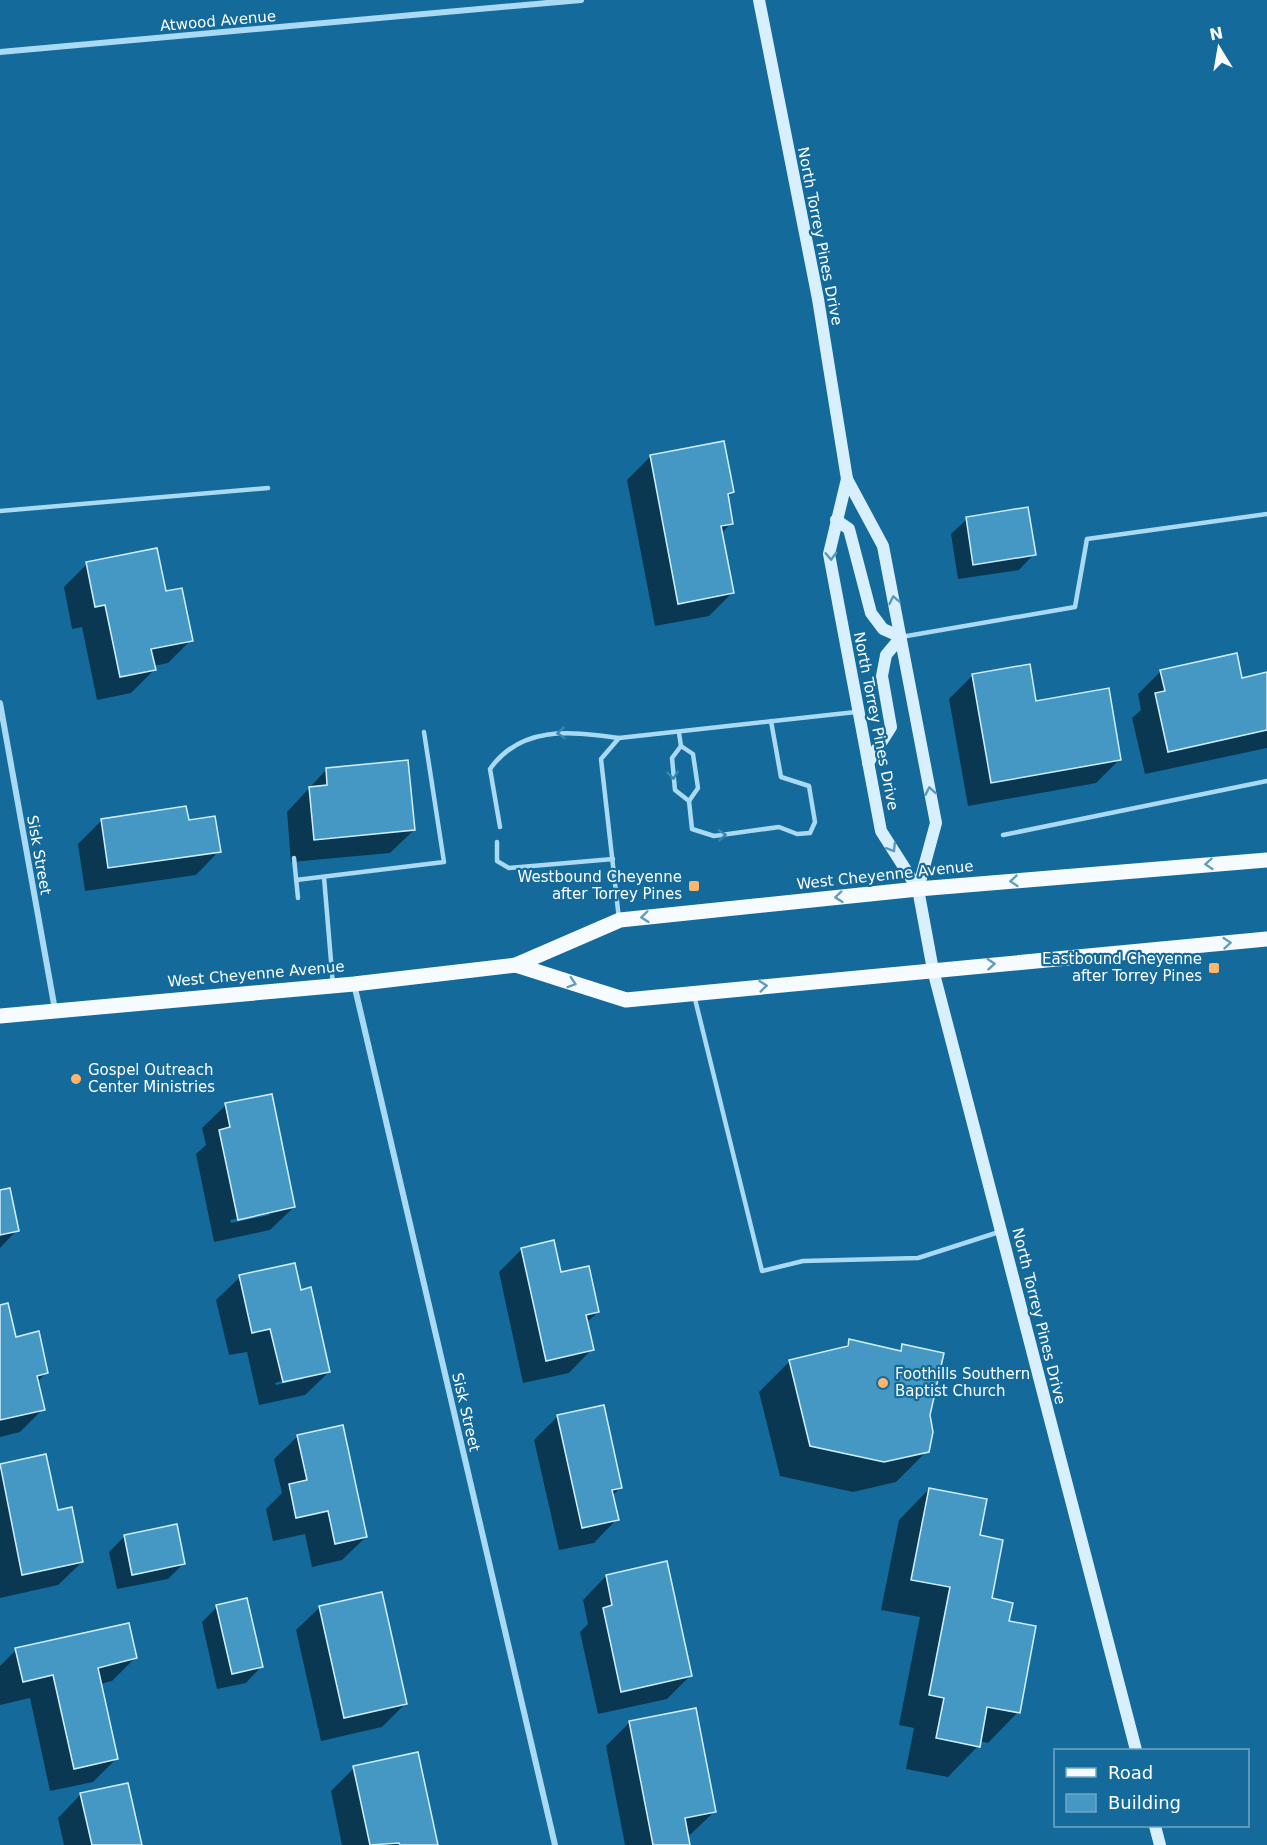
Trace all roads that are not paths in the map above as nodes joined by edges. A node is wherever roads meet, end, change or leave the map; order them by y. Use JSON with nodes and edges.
{"nodes":[{"id":1,"x":581,"y":0,"type":"edge"},
{"id":2,"x":759,"y":0,"type":"edge"},
{"id":3,"x":0,"y":52,"type":"edge"},
{"id":4,"x":847,"y":479,"type":"junction"},
{"id":5,"x":268,"y":488,"type":"dead end"},
{"id":6,"x":0,"y":511,"type":"edge"},
{"id":7,"x":1267,"y":514,"type":"edge"},
{"id":8,"x":836,"y":520,"type":"junction"},
{"id":9,"x":901,"y":637,"type":"junction"},
{"id":10,"x":0,"y":703,"type":"edge"},
{"id":11,"x":859,"y":711,"type":"junction"},
{"id":12,"x":771,"y":721,"type":"junction"},
{"id":13,"x":424,"y":732,"type":"dead end"},
{"id":14,"x":679,"y":733,"type":"junction"},
{"id":15,"x":619,"y":738,"type":"junction"},
{"id":16,"x":681,"y":746,"type":"junction"},
{"id":17,"x":868,"y":763,"type":"junction"},
{"id":18,"x":1267,"y":781,"type":"edge"},
{"id":19,"x":689,"y":801,"type":"junction"},
{"id":20,"x":500,"y":827,"type":"dead end"},
{"id":21,"x":1003,"y":835,"type":"dead end"},
{"id":22,"x":497,"y":842,"type":"dead end"},
{"id":23,"x":294,"y":858,"type":"dead end"},
{"id":24,"x":613,"y":859,"type":"junction"},
{"id":25,"x":1267,"y":860,"type":"edge"},
{"id":26,"x":324,"y":877,"type":"junction"},
{"id":27,"x":296,"y":880,"type":"junction"},
{"id":28,"x":918,"y":889,"type":"junction"},
{"id":29,"x":298,"y":898,"type":"dead end"},
{"id":30,"x":620,"y":920,"type":"junction"},
{"id":31,"x":1267,"y":939,"type":"edge"},
{"id":32,"x":516,"y":965,"type":"junction"},
{"id":33,"x":933,"y":970,"type":"junction"},
{"id":34,"x":354,"y":984,"type":"junction"},
{"id":35,"x":333,"y":986,"type":"junction"},
{"id":36,"x":694,"y":993,"type":"junction"},
{"id":37,"x":56,"y":1011,"type":"junction"},
{"id":38,"x":0,"y":1016,"type":"edge"},
{"id":39,"x":1001,"y":1231,"type":"junction"},
{"id":40,"x":1136,"y":1749,"type":"edge"},
{"id":41,"x":1155,"y":1827,"type":"edge"},
{"id":42,"x":555,"y":1845,"type":"edge"},
{"id":43,"x":1160,"y":1845,"type":"edge"}],
"edges":[{"from":1,"to":3,"type":"street","name":"Atwood Avenue"},
{"from":2,"to":4,"type":"main road","name":"North Torrey Pines Drive"},
{"from":4,"to":8,"type":"main road","name":"North Torrey Pines Drive"},
{"from":9,"to":4,"type":"main road","name":"North Torrey Pines Drive","one_way":true},
{"from":5,"to":6,"type":"lane"},
{"from":7,"to":9,"type":"lane"},
{"from":8,"to":9,"type":"main road"},
{"from":8,"to":11,"type":"main road","name":"North Torrey Pines Drive","one_way":true},
{"from":9,"to":17,"type":"main road"},
{"from":28,"to":9,"type":"main road","name":"North Torrey Pines Drive","one_way":true},
{"from":10,"to":37,"type":"street","name":"Sisk Street"},
{"from":11,"to":12,"type":"lane"},
{"from":11,"to":17,"type":"main road","name":"North Torrey Pines Drive"},
{"from":12,"to":14,"type":"lane"},
{"from":19,"to":12,"type":"lane","one_way":true},
{"from":13,"to":26,"type":"lane"},
{"from":14,"to":15,"type":"lane"},
{"from":14,"to":16,"type":"lane"},
{"from":15,"to":20,"type":"lane","one_way":true},
{"from":15,"to":24,"type":"lane"},
{"from":16,"to":19,"type":"lane"},
{"from":16,"to":19,"type":"lane","one_way":true},
{"from":17,"to":28,"type":"main road","name":"North Torrey Pines Drive","one_way":true},
{"from":18,"to":21,"type":"lane"},
{"from":22,"to":24,"type":"lane"},
{"from":23,"to":27,"type":"lane"},
{"from":24,"to":30,"type":"lane"},
{"from":25,"to":28,"type":"main road","name":"West Cheyenne Avenue","one_way":true},
{"from":26,"to":27,"type":"lane"},
{"from":26,"to":35,"type":"lane"},
{"from":27,"to":29,"type":"lane"},
{"from":28,"to":30,"type":"main road","name":"West Cheyenne Avenue","one_way":true},
{"from":28,"to":33,"type":"main road","name":"North Torrey Pines Drive"},
{"from":30,"to":32,"type":"main road","name":"West Cheyenne Avenue"},
{"from":33,"to":31,"type":"main road","name":"West Cheyenne Avenue","one_way":true},
{"from":32,"to":34,"type":"main road","name":"West Cheyenne Avenue"},
{"from":32,"to":36,"type":"main road","name":"West Cheyenne Avenue","one_way":true},
{"from":36,"to":33,"type":"main road","name":"West Cheyenne Avenue","one_way":true},
{"from":33,"to":39,"type":"main road","name":"North Torrey Pines Drive"},
{"from":34,"to":35,"type":"main road","name":"West Cheyenne Avenue"},
{"from":34,"to":42,"type":"street","name":"Sisk Street"},
{"from":35,"to":37,"type":"main road","name":"West Cheyenne Avenue"},
{"from":36,"to":39,"type":"lane"},
{"from":37,"to":38,"type":"main road","name":"West Cheyenne Avenue"},
{"from":39,"to":40,"type":"main road","name":"North Torrey Pines Drive"},
{"from":41,"to":43,"type":"main road"}]}
